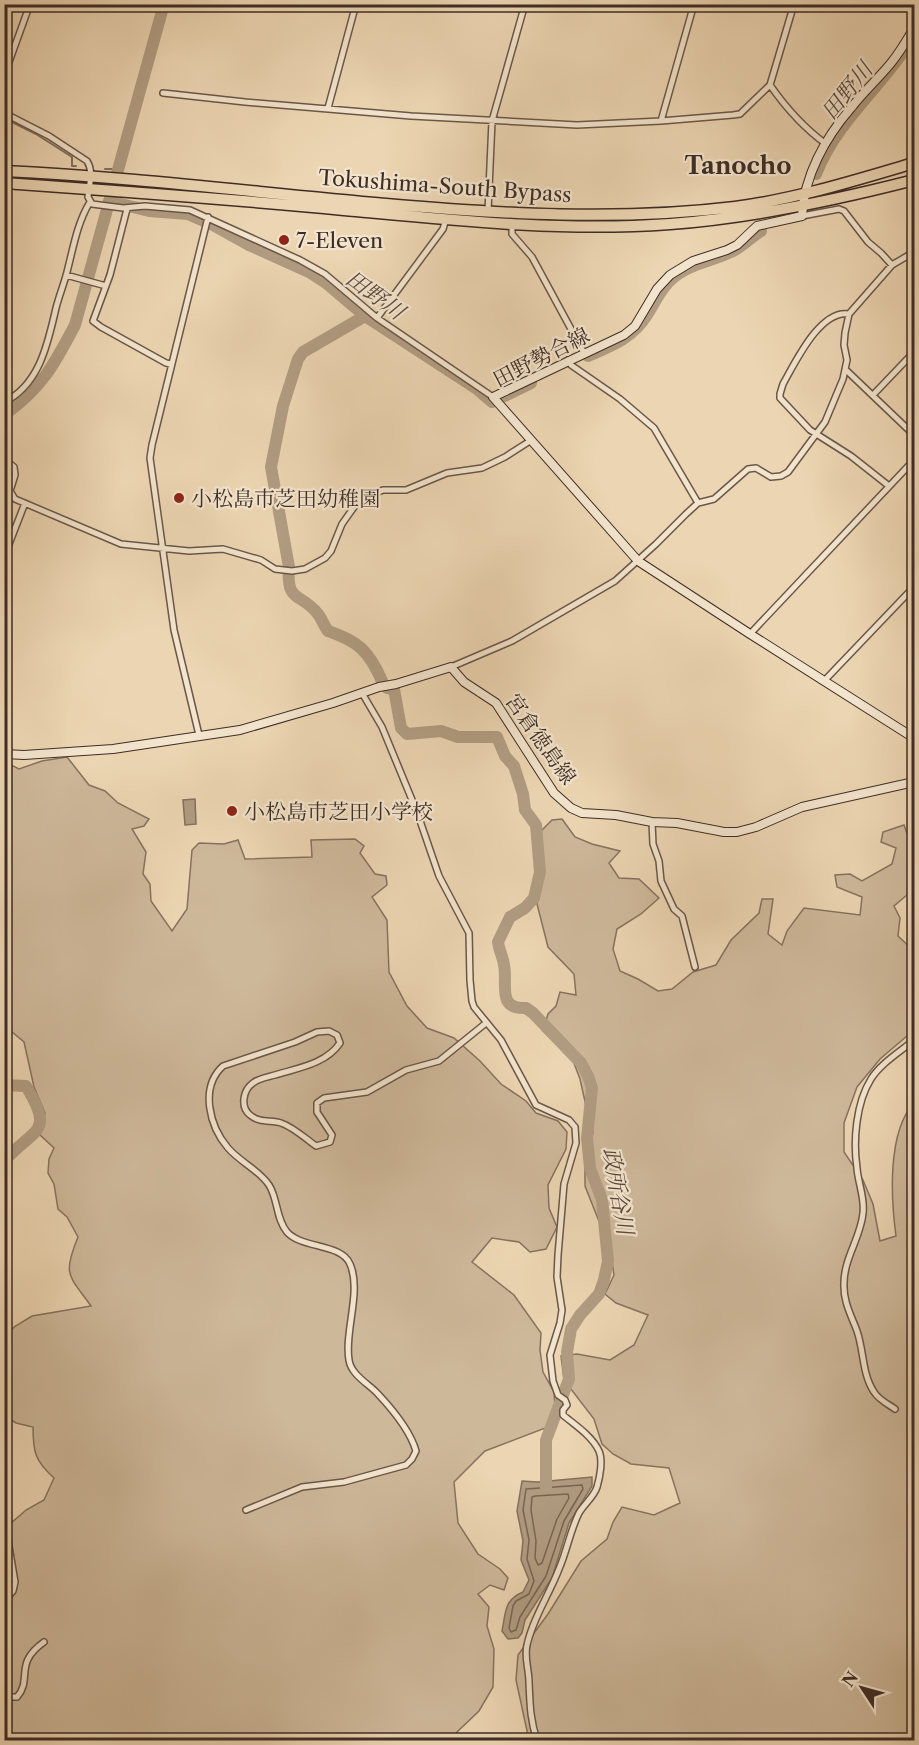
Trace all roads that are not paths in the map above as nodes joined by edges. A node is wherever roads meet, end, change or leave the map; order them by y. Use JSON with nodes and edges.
{"nodes":[{"id":1,"x":30,"y":4,"type":"edge"},
{"id":2,"x":356,"y":4,"type":"edge"},
{"id":3,"x":525,"y":4,"type":"edge"},
{"id":4,"x":694,"y":4,"type":"edge"},
{"id":5,"x":794,"y":4,"type":"edge"},
{"id":6,"x":915,"y":28,"type":"edge"},
{"id":7,"x":4,"y":76,"type":"edge"},
{"id":8,"x":770,"y":85,"type":"junction"},
{"id":9,"x":163,"y":93,"type":"dead end"},
{"id":10,"x":328,"y":108,"type":"junction"},
{"id":11,"x":4,"y":113,"type":"edge"},
{"id":12,"x":661,"y":121,"type":"junction"},
{"id":13,"x":492,"y":122,"type":"junction"},
{"id":14,"x":826,"y":144,"type":"junction"},
{"id":15,"x":915,"y":163,"type":"edge"},
{"id":16,"x":4,"y":171,"type":"edge"},
{"id":17,"x":915,"y":180,"type":"edge"},
{"id":18,"x":4,"y":183,"type":"edge"},
{"id":19,"x":94,"y":183,"type":"junction"},
{"id":20,"x":93,"y":204,"type":"junction"},
{"id":21,"x":803,"y":204,"type":"junction"},
{"id":22,"x":125,"y":208,"type":"junction"},
{"id":23,"x":488,"y":213,"type":"junction"},
{"id":24,"x":446,"y":219,"type":"junction"},
{"id":25,"x":206,"y":220,"type":"junction"},
{"id":26,"x":512,"y":224,"type":"junction"},
{"id":27,"x":915,"y":252,"type":"edge"},
{"id":28,"x":892,"y":265,"type":"junction"},
{"id":29,"x":69,"y":276,"type":"junction"},
{"id":30,"x":103,"y":286,"type":"junction"},
{"id":31,"x":849,"y":314,"type":"junction"},
{"id":32,"x":376,"y":318,"type":"junction"},
{"id":33,"x":915,"y":351,"type":"edge"},
{"id":34,"x":584,"y":353,"type":"junction"},
{"id":35,"x":569,"y":362,"type":"junction"},
{"id":36,"x":171,"y":364,"type":"junction"},
{"id":37,"x":846,"y":370,"type":"junction"},
{"id":38,"x":873,"y":395,"type":"junction"},
{"id":39,"x":493,"y":397,"type":"junction"},
{"id":40,"x":4,"y":402,"type":"edge"},
{"id":41,"x":816,"y":434,"type":"junction"},
{"id":42,"x":915,"y":435,"type":"edge"},
{"id":43,"x":530,"y":441,"type":"junction"},
{"id":44,"x":4,"y":459,"type":"edge"},
{"id":45,"x":915,"y":460,"type":"edge"},
{"id":46,"x":889,"y":486,"type":"junction"},
{"id":47,"x":26,"y":503,"type":"junction"},
{"id":48,"x":698,"y":503,"type":"junction"},
{"id":49,"x":162,"y":548,"type":"junction"},
{"id":50,"x":4,"y":556,"type":"edge"},
{"id":51,"x":638,"y":561,"type":"junction"},
{"id":52,"x":915,"y":583,"type":"edge"},
{"id":53,"x":750,"y":634,"type":"junction"},
{"id":54,"x":451,"y":667,"type":"junction"},
{"id":55,"x":825,"y":680,"type":"junction"},
{"id":56,"x":362,"y":693,"type":"junction"},
{"id":57,"x":199,"y":735,"type":"junction"},
{"id":58,"x":915,"y":738,"type":"edge"},
{"id":59,"x":4,"y":754,"type":"edge"},
{"id":60,"x":915,"y":782,"type":"edge"},
{"id":61,"x":652,"y":822,"type":"junction"},
{"id":62,"x":695,"y":967,"type":"dead end"},
{"id":63,"x":486,"y":1023,"type":"junction"},
{"id":64,"x":915,"y":1040,"type":"edge"},
{"id":65,"x":895,"y":1409,"type":"dead end"},
{"id":66,"x":246,"y":1510,"type":"dead end"},
{"id":67,"x":4,"y":1517,"type":"edge"},
{"id":68,"x":4,"y":1602,"type":"edge"},
{"id":69,"x":44,"y":1642,"type":"dead end"},
{"id":70,"x":4,"y":1686,"type":"edge"},
{"id":71,"x":537,"y":1740,"type":"edge"}],
"edges":[{"from":1,"to":7,"type":"street"},
{"from":2,"to":10,"type":"street"},
{"from":3,"to":13,"type":"street"},
{"from":4,"to":12,"type":"street"},
{"from":5,"to":8,"type":"street"},
{"from":6,"to":14,"type":"main road"},
{"from":8,"to":12,"type":"street"},
{"from":8,"to":14,"type":"street"},
{"from":9,"to":10,"type":"street"},
{"from":10,"to":13,"type":"street"},
{"from":11,"to":19,"type":"street"},
{"from":12,"to":13,"type":"street"},
{"from":13,"to":23,"type":"street"},
{"from":14,"to":21,"type":"main road"},
{"from":15,"to":21,"type":"highway","name":"Tokushima-South Bypass"},
{"from":16,"to":19,"type":"highway","name":"Tokushima-South Bypass"},
{"from":17,"to":21,"type":"highway","name":"Tokushima-South Bypass"},
{"from":18,"to":19,"type":"highway","name":"Tokushima-South Bypass"},
{"from":19,"to":20,"type":"street"},
{"from":19,"to":23,"type":"highway","name":"Tokushima-South Bypass"},
{"from":19,"to":24,"type":"highway","name":"Tokushima-South Bypass"},
{"from":20,"to":22,"type":"street"},
{"from":20,"to":29,"type":"street"},
{"from":21,"to":23,"type":"highway","name":"Tokushima-South Bypass"},
{"from":21,"to":26,"type":"highway","name":"Tokushima-South Bypass"},
{"from":21,"to":28,"type":"street"},
{"from":21,"to":34,"type":"main road","name":"田野勢合線"},
{"from":22,"to":25,"type":"street"},
{"from":22,"to":30,"type":"street"},
{"from":24,"to":26,"type":"highway","name":"Tokushima-South Bypass"},
{"from":24,"to":32,"type":"street"},
{"from":25,"to":32,"type":"street"},
{"from":25,"to":36,"type":"street"},
{"from":26,"to":34,"type":"street"},
{"from":27,"to":28,"type":"street"},
{"from":28,"to":31,"type":"street"},
{"from":29,"to":30,"type":"street"},
{"from":29,"to":40,"type":"street"},
{"from":30,"to":36,"type":"street"},
{"from":31,"to":37,"type":"street"},
{"from":31,"to":41,"type":"street"},
{"from":32,"to":39,"type":"street"},
{"from":33,"to":38,"type":"street"},
{"from":34,"to":35,"type":"main road","name":"田野勢合線"},
{"from":35,"to":39,"type":"main road","name":"田野勢合線"},
{"from":35,"to":48,"type":"street"},
{"from":36,"to":49,"type":"street"},
{"from":37,"to":38,"type":"street"},
{"from":37,"to":41,"type":"street"},
{"from":38,"to":42,"type":"street"},
{"from":39,"to":43,"type":"main road","name":"田野勢合線"},
{"from":41,"to":46,"type":"street"},
{"from":41,"to":48,"type":"street"},
{"from":43,"to":49,"type":"street"},
{"from":43,"to":51,"type":"main road","name":"田野勢合線"},
{"from":44,"to":47,"type":"street"},
{"from":45,"to":46,"type":"street"},
{"from":46,"to":53,"type":"street"},
{"from":47,"to":49,"type":"street"},
{"from":47,"to":50,"type":"street"},
{"from":48,"to":51,"type":"street"},
{"from":49,"to":57,"type":"street"},
{"from":51,"to":53,"type":"main road","name":"田野勢合線"},
{"from":51,"to":54,"type":"street"},
{"from":52,"to":55,"type":"street"},
{"from":53,"to":55,"type":"main road","name":"田野勢合線"},
{"from":54,"to":56,"type":"main road"},
{"from":54,"to":61,"type":"main road","name":"宮倉徳島線"},
{"from":55,"to":58,"type":"main road","name":"田野勢合線"},
{"from":56,"to":57,"type":"main road"},
{"from":56,"to":63,"type":"street"},
{"from":57,"to":59,"type":"main road"},
{"from":60,"to":61,"type":"main road","name":"宮倉徳島線"},
{"from":61,"to":62,"type":"street"},
{"from":63,"to":66,"type":"street"},
{"from":63,"to":71,"type":"street"},
{"from":64,"to":65,"type":"street"},
{"from":67,"to":68,"type":"street"},
{"from":69,"to":70,"type":"street"}]}
